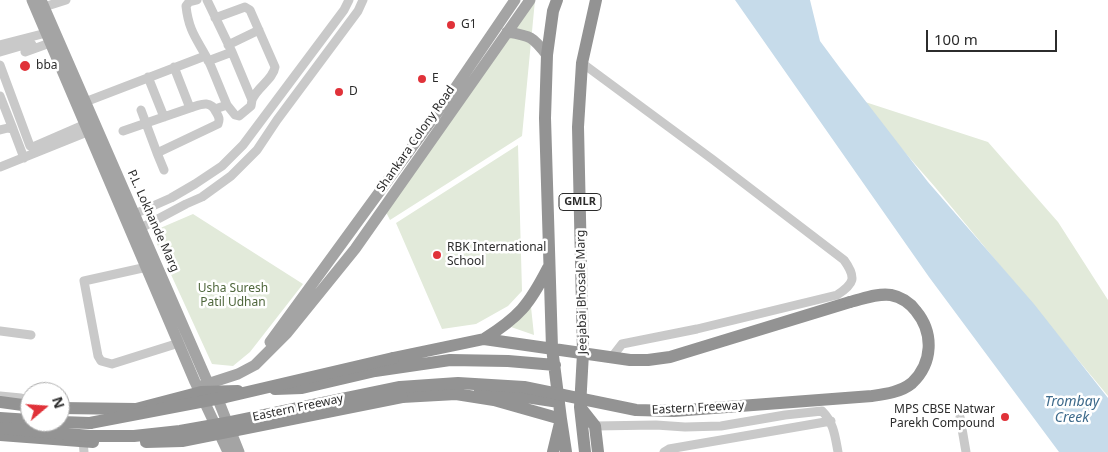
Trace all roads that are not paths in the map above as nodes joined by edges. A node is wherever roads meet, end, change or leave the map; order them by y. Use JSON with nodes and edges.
{"nodes":[{"id":1,"x":32,"y":0,"type":"edge"},
{"id":2,"x":66,"y":0,"type":"edge"},
{"id":3,"x":197,"y":0,"type":"edge"},
{"id":4,"x":207,"y":0,"type":"edge"},
{"id":5,"x":348,"y":0,"type":"edge"},
{"id":6,"x":363,"y":0,"type":"edge"},
{"id":7,"x":515,"y":0,"type":"edge"},
{"id":8,"x":530,"y":0,"type":"edge"},
{"id":9,"x":556,"y":0,"type":"edge"},
{"id":10,"x":596,"y":0,"type":"edge"},
{"id":11,"x":42,"y":3,"type":"edge"},
{"id":12,"x":215,"y":18,"type":"junction"},
{"id":13,"x":259,"y":30,"type":"junction"},
{"id":14,"x":507,"y":32,"type":"junction"},
{"id":15,"x":48,"y":38,"type":"junction"},
{"id":16,"x":321,"y":40,"type":"junction"},
{"id":17,"x":0,"y":45,"type":"edge"},
{"id":18,"x":34,"y":48,"type":"junction"},
{"id":19,"x":230,"y":48,"type":"junction"},
{"id":20,"x":330,"y":48,"type":"junction"},
{"id":21,"x":0,"y":52,"type":"edge"},
{"id":22,"x":25,"y":52,"type":"dead end"},
{"id":23,"x":547,"y":55,"type":"junction"},
{"id":24,"x":206,"y":58,"type":"junction"},
{"id":25,"x":582,"y":63,"type":"junction"},
{"id":26,"x":0,"y":65,"type":"edge"},
{"id":27,"x":174,"y":67,"type":"junction"},
{"id":28,"x":148,"y":77,"type":"junction"},
{"id":29,"x":0,"y":96,"type":"edge"},
{"id":30,"x":252,"y":100,"type":"junction"},
{"id":31,"x":85,"y":102,"type":"junction"},
{"id":32,"x":228,"y":105,"type":"junction"},
{"id":33,"x":190,"y":108,"type":"junction"},
{"id":34,"x":215,"y":109,"type":"junction"},
{"id":35,"x":141,"y":110,"type":"dead end"},
{"id":36,"x":3,"y":112,"type":"edge"},
{"id":37,"x":164,"y":117,"type":"junction"},
{"id":38,"x":146,"y":123,"type":"junction"},
{"id":39,"x":90,"y":128,"type":"junction"},
{"id":40,"x":13,"y":129,"type":"junction"},
{"id":41,"x":0,"y":130,"type":"edge"},
{"id":42,"x":123,"y":131,"type":"dead end"},
{"id":43,"x":248,"y":138,"type":"junction"},
{"id":44,"x":259,"y":148,"type":"junction"},
{"id":45,"x":157,"y":153,"type":"junction"},
{"id":46,"x":24,"y":158,"type":"junction"},
{"id":47,"x":0,"y":167,"type":"edge"},
{"id":48,"x":164,"y":170,"type":"dead end"},
{"id":49,"x":171,"y":198,"type":"junction"},
{"id":50,"x":186,"y":204,"type":"junction"},
{"id":51,"x":130,"y":216,"type":"junction"},
{"id":52,"x":141,"y":228,"type":"junction"},
{"id":53,"x":147,"y":267,"type":"junction"},
{"id":54,"x":549,"y":267,"type":"junction"},
{"id":55,"x":318,"y":287,"type":"junction"},
{"id":56,"x":174,"y":318,"type":"junction"},
{"id":57,"x":0,"y":332,"type":"edge"},
{"id":58,"x":31,"y":335,"type":"dead end"},
{"id":59,"x":484,"y":339,"type":"junction"},
{"id":60,"x":179,"y":343,"type":"junction"},
{"id":61,"x":552,"y":348,"type":"junction"},
{"id":62,"x":583,"y":353,"type":"junction"},
{"id":63,"x":612,"y":357,"type":"junction"},
{"id":64,"x":555,"y":365,"type":"junction"},
{"id":65,"x":204,"y":386,"type":"junction"},
{"id":66,"x":0,"y":396,"type":"edge"},
{"id":67,"x":20,"y":401,"type":"edge"},
{"id":68,"x":0,"y":402,"type":"edge"},
{"id":69,"x":20,"y":402,"type":"edge"},
{"id":70,"x":559,"y":402,"type":"junction"},
{"id":71,"x":580,"y":406,"type":"junction"},
{"id":72,"x":70,"y":408,"type":"edge"},
{"id":73,"x":0,"y":418,"type":"edge"},
{"id":74,"x":960,"y":418,"type":"dead end"},
{"id":75,"x":20,"y":419,"type":"edge"},
{"id":76,"x":561,"y":419,"type":"junction"},
{"id":77,"x":831,"y":421,"type":"junction"},
{"id":78,"x":70,"y":422,"type":"edge"},
{"id":79,"x":595,"y":426,"type":"junction"},
{"id":80,"x":222,"y":427,"type":"junction"},
{"id":81,"x":0,"y":428,"type":"edge"},
{"id":82,"x":0,"y":435,"type":"edge"},
{"id":83,"x":86,"y":443,"type":"edge"},
{"id":84,"x":585,"y":446,"type":"edge"},
{"id":85,"x":559,"y":450,"type":"edge"},
{"id":86,"x":228,"y":452,"type":"edge"},
{"id":87,"x":239,"y":452,"type":"edge"},
{"id":88,"x":598,"y":452,"type":"edge"},
{"id":89,"x":664,"y":452,"type":"edge"},
{"id":90,"x":838,"y":452,"type":"edge"},
{"id":91,"x":966,"y":452,"type":"edge"}],
"edges":[{"from":1,"to":15,"type":"main road","name":"P.L. Lokhande Marg"},
{"from":2,"to":11,"type":"street"},
{"from":3,"to":24,"type":"street"},
{"from":4,"to":12,"type":"street"},
{"from":5,"to":16,"type":"street"},
{"from":6,"to":20,"type":"street"},
{"from":7,"to":55,"type":"main road","name":"Shankara Colony Road"},
{"from":8,"to":14,"type":"main road","name":"Shankara Colony Road"},
{"from":9,"to":23,"type":"highway","number":"GMLR"},
{"from":10,"to":25,"type":"highway","name":"Jeejabai Bhosale Marg","number":"GMLR"},
{"from":11,"to":31,"type":"main road","name":"P.L. Lokhande Marg"},
{"from":12,"to":13,"type":"street"},
{"from":12,"to":19,"type":"street"},
{"from":13,"to":19,"type":"street"},
{"from":13,"to":30,"type":"street"},
{"from":14,"to":23,"type":"main road"},
{"from":14,"to":55,"type":"main road","name":"Shankara Colony Road"},
{"from":15,"to":17,"type":"street"},
{"from":15,"to":18,"type":"street"},
{"from":15,"to":39,"type":"main road","name":"P.L. Lokhande Marg"},
{"from":16,"to":20,"type":"street"},
{"from":16,"to":43,"type":"street"},
{"from":18,"to":21,"type":"street"},
{"from":18,"to":22,"type":"street"},
{"from":19,"to":24,"type":"street"},
{"from":19,"to":30,"type":"street"},
{"from":20,"to":44,"type":"street"},
{"from":23,"to":54,"type":"highway","number":"GMLR"},
{"from":24,"to":27,"type":"street"},
{"from":24,"to":32,"type":"street"},
{"from":25,"to":62,"type":"highway","name":"Jeejabai Bhosale Marg","number":"GMLR"},
{"from":25,"to":63,"type":"street"},
{"from":26,"to":39,"type":"street"},
{"from":27,"to":28,"type":"street"},
{"from":27,"to":33,"type":"street"},
{"from":28,"to":31,"type":"street"},
{"from":28,"to":37,"type":"street"},
{"from":29,"to":36,"type":"street"},
{"from":30,"to":32,"type":"street"},
{"from":31,"to":39,"type":"main road","name":"P.L. Lokhande Marg"},
{"from":32,"to":34,"type":"street"},
{"from":33,"to":34,"type":"street"},
{"from":33,"to":37,"type":"street"},
{"from":34,"to":45,"type":"street"},
{"from":35,"to":38,"type":"street"},
{"from":36,"to":40,"type":"street"},
{"from":37,"to":38,"type":"street"},
{"from":38,"to":42,"type":"street"},
{"from":38,"to":45,"type":"street"},
{"from":39,"to":46,"type":"street"},
{"from":39,"to":51,"type":"main road","name":"P.L. Lokhande Marg"},
{"from":40,"to":41,"type":"street"},
{"from":40,"to":46,"type":"street"},
{"from":43,"to":44,"type":"street"},
{"from":43,"to":49,"type":"street"},
{"from":44,"to":50,"type":"street"},
{"from":45,"to":48,"type":"street"},
{"from":46,"to":47,"type":"street"},
{"from":49,"to":50,"type":"street"},
{"from":49,"to":51,"type":"street"},
{"from":50,"to":52,"type":"street"},
{"from":51,"to":52,"type":"main road","name":"P.L. Lokhande Marg"},
{"from":51,"to":53,"type":"main road","name":"P.L. Lokhande Marg"},
{"from":52,"to":56,"type":"main road","name":"P.L. Lokhande Marg"},
{"from":53,"to":56,"type":"main road","name":"P.L. Lokhande Marg"},
{"from":53,"to":60,"type":"street"},
{"from":54,"to":59,"type":"highway"},
{"from":54,"to":61,"type":"highway","number":"GMLR"},
{"from":55,"to":65,"type":"main road","name":"Shankara Colony Road"},
{"from":56,"to":60,"type":"main road","name":"P.L. Lokhande Marg"},
{"from":56,"to":65,"type":"main road","name":"P.L. Lokhande Marg"},
{"from":57,"to":58,"type":"street"},
{"from":59,"to":61,"type":"highway","name":"Eastern Freeway"},
{"from":59,"to":78,"type":"highway","bridge":true},
{"from":60,"to":65,"type":"main road","name":"P.L. Lokhande Marg"},
{"from":61,"to":62,"type":"highway","name":"Eastern Freeway"},
{"from":61,"to":64,"type":"highway","number":"GMLR"},
{"from":62,"to":63,"type":"highway","name":"Eastern Freeway"},
{"from":62,"to":71,"type":"highway","name":"Jeejabai Bhosale Marg","number":"GMLR"},
{"from":63,"to":83,"type":"highway","name":"Eastern Freeway","bridge":true},
{"from":64,"to":65,"type":"highway"},
{"from":64,"to":70,"type":"highway","number":"GMLR"},
{"from":65,"to":72,"type":"highway"},
{"from":65,"to":80,"type":"main road","name":"P.L. Lokhande Marg"},
{"from":66,"to":67,"type":"street"},
{"from":68,"to":69,"type":"highway"},
{"from":70,"to":76,"type":"highway","number":"GMLR"},
{"from":70,"to":80,"type":"highway"},
{"from":71,"to":79,"type":"highway"},
{"from":71,"to":84,"type":"highway","number":"GMLR"},
{"from":73,"to":75,"type":"highway"},
{"from":74,"to":91,"type":"street"},
{"from":76,"to":83,"type":"highway","bridge":true},
{"from":76,"to":85,"type":"highway","number":"GMLR"},
{"from":77,"to":79,"type":"street"},
{"from":77,"to":89,"type":"street"},
{"from":77,"to":90,"type":"street"},
{"from":79,"to":88,"type":"highway"},
{"from":80,"to":83,"type":"highway"},
{"from":80,"to":86,"type":"main road","name":"P.L. Lokhande Marg"},
{"from":80,"to":87,"type":"main road","name":"P.L. Lokhande Marg"},
{"from":81,"to":83,"type":"highway","name":"Eastern Freeway","bridge":true},
{"from":82,"to":83,"type":"highway"}]}
